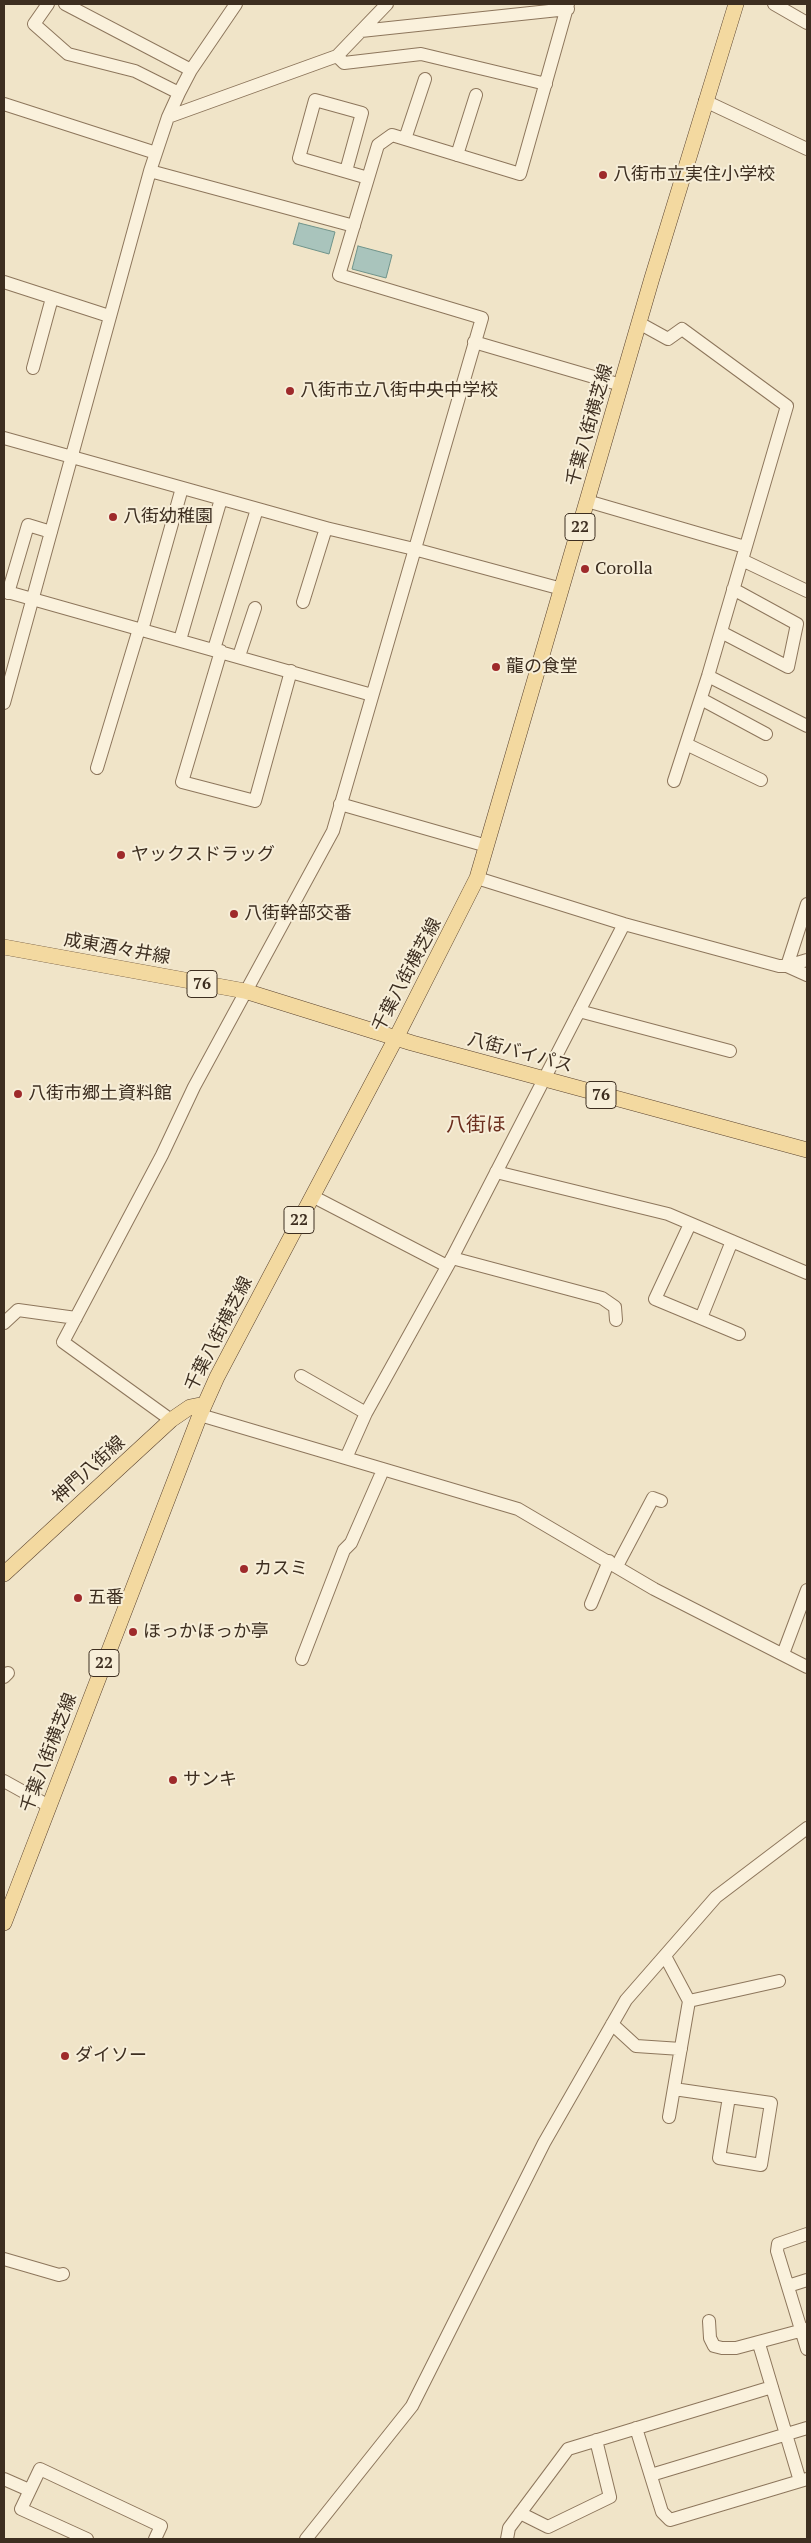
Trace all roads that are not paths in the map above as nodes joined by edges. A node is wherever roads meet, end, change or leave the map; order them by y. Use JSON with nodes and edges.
{"nodes":[{"id":1,"x":65,"y":4,"type":"edge"},
{"id":2,"x":236,"y":4,"type":"edge"},
{"id":3,"x":387,"y":4,"type":"edge"},
{"id":4,"x":736,"y":4,"type":"edge"},
{"id":5,"x":774,"y":4,"type":"edge"},
{"id":6,"x":44,"y":5,"type":"edge"},
{"id":7,"x":568,"y":6,"type":"edge"},
{"id":8,"x":807,"y":23,"type":"edge"},
{"id":9,"x":362,"y":30,"type":"junction"},
{"id":10,"x":337,"y":56,"type":"junction"},
{"id":11,"x":191,"y":70,"type":"junction"},
{"id":12,"x":425,"y":79,"type":"dead end"},
{"id":13,"x":546,"y":84,"type":"junction"},
{"id":14,"x":179,"y":93,"type":"junction"},
{"id":15,"x":476,"y":95,"type":"dead end"},
{"id":16,"x":705,"y":102,"type":"junction"},
{"id":17,"x":4,"y":104,"type":"edge"},
{"id":18,"x":168,"y":117,"type":"junction"},
{"id":19,"x":405,"y":139,"type":"junction"},
{"id":20,"x":807,"y":149,"type":"edge"},
{"id":21,"x":156,"y":153,"type":"junction"},
{"id":22,"x":457,"y":155,"type":"junction"},
{"id":23,"x":150,"y":171,"type":"junction"},
{"id":24,"x":346,"y":171,"type":"junction"},
{"id":25,"x":368,"y":178,"type":"junction"},
{"id":26,"x":354,"y":226,"type":"junction"},
{"id":27,"x":4,"y":282,"type":"edge"},
{"id":28,"x":52,"y":298,"type":"junction"},
{"id":29,"x":109,"y":316,"type":"junction"},
{"id":30,"x":639,"y":323,"type":"junction"},
{"id":31,"x":474,"y":342,"type":"junction"},
{"id":32,"x":32,"y":368,"type":"dead end"},
{"id":33,"x":622,"y":385,"type":"junction"},
{"id":34,"x":4,"y":438,"type":"edge"},
{"id":35,"x":71,"y":458,"type":"junction"},
{"id":36,"x":182,"y":488,"type":"junction"},
{"id":37,"x":221,"y":499,"type":"junction"},
{"id":38,"x":587,"y":501,"type":"junction"},
{"id":39,"x":257,"y":509,"type":"junction"},
{"id":40,"x":326,"y":528,"type":"junction"},
{"id":41,"x":51,"y":532,"type":"junction"},
{"id":42,"x":745,"y":547,"type":"junction"},
{"id":43,"x":414,"y":549,"type":"junction"},
{"id":44,"x":742,"y":560,"type":"junction"},
{"id":45,"x":562,"y":589,"type":"junction"},
{"id":46,"x":734,"y":589,"type":"junction"},
{"id":47,"x":807,"y":591,"type":"edge"},
{"id":48,"x":6,"y":592,"type":"edge"},
{"id":49,"x":32,"y":599,"type":"junction"},
{"id":50,"x":303,"y":602,"type":"dead end"},
{"id":51,"x":255,"y":608,"type":"dead end"},
{"id":52,"x":140,"y":629,"type":"junction"},
{"id":53,"x":721,"y":632,"type":"junction"},
{"id":54,"x":180,"y":640,"type":"junction"},
{"id":55,"x":217,"y":651,"type":"junction"},
{"id":56,"x":238,"y":656,"type":"junction"},
{"id":57,"x":291,"y":671,"type":"junction"},
{"id":58,"x":708,"y":676,"type":"junction"},
{"id":59,"x":372,"y":695,"type":"junction"},
{"id":60,"x":701,"y":699,"type":"junction"},
{"id":61,"x":4,"y":702,"type":"edge"},
{"id":62,"x":807,"y":726,"type":"edge"},
{"id":63,"x":766,"y":734,"type":"dead end"},
{"id":64,"x":686,"y":744,"type":"junction"},
{"id":65,"x":97,"y":768,"type":"dead end"},
{"id":66,"x":761,"y":780,"type":"dead end"},
{"id":67,"x":674,"y":781,"type":"dead end"},
{"id":68,"x":340,"y":804,"type":"junction"},
{"id":69,"x":487,"y":846,"type":"junction"},
{"id":70,"x":477,"y":878,"type":"junction"},
{"id":71,"x":807,"y":904,"type":"edge"},
{"id":72,"x":624,"y":924,"type":"junction"},
{"id":73,"x":4,"y":947,"type":"edge"},
{"id":74,"x":807,"y":960,"type":"edge"},
{"id":75,"x":787,"y":966,"type":"junction"},
{"id":76,"x":807,"y":975,"type":"edge"},
{"id":77,"x":245,"y":991,"type":"junction"},
{"id":78,"x":579,"y":1011,"type":"junction"},
{"id":79,"x":396,"y":1038,"type":"junction"},
{"id":80,"x":730,"y":1050,"type":"dead end"},
{"id":81,"x":543,"y":1079,"type":"junction"},
{"id":82,"x":807,"y":1150,"type":"edge"},
{"id":83,"x":496,"y":1172,"type":"junction"},
{"id":84,"x":312,"y":1196,"type":"junction"},
{"id":85,"x":690,"y":1224,"type":"junction"},
{"id":86,"x":732,"y":1241,"type":"junction"},
{"id":87,"x":449,"y":1262,"type":"junction"},
{"id":88,"x":807,"y":1273,"type":"edge"},
{"id":89,"x":76,"y":1318,"type":"junction"},
{"id":90,"x":700,"y":1318,"type":"junction"},
{"id":91,"x":616,"y":1320,"type":"dead end"},
{"id":92,"x":4,"y":1323,"type":"edge"},
{"id":93,"x":739,"y":1334,"type":"dead end"},
{"id":94,"x":301,"y":1376,"type":"dead end"},
{"id":95,"x":203,"y":1409,"type":"junction"},
{"id":96,"x":366,"y":1413,"type":"junction"},
{"id":97,"x":171,"y":1420,"type":"junction"},
{"id":98,"x":346,"y":1458,"type":"junction"},
{"id":99,"x":383,"y":1470,"type":"junction"},
{"id":100,"x":661,"y":1501,"type":"dead end"},
{"id":101,"x":613,"y":1563,"type":"junction"},
{"id":102,"x":4,"y":1574,"type":"edge"},
{"id":103,"x":807,"y":1590,"type":"edge"},
{"id":104,"x":591,"y":1604,"type":"dead end"},
{"id":105,"x":783,"y":1654,"type":"junction"},
{"id":106,"x":302,"y":1658,"type":"dead end"},
{"id":107,"x":807,"y":1667,"type":"edge"},
{"id":108,"x":4,"y":1781,"type":"edge"},
{"id":109,"x":50,"y":1806,"type":"junction"},
{"id":110,"x":807,"y":1828,"type":"edge"},
{"id":111,"x":4,"y":1923,"type":"edge"},
{"id":112,"x":665,"y":1956,"type":"junction"},
{"id":113,"x":779,"y":1981,"type":"dead end"},
{"id":114,"x":689,"y":2002,"type":"junction"},
{"id":115,"x":612,"y":2024,"type":"junction"},
{"id":116,"x":681,"y":2049,"type":"junction"},
{"id":117,"x":674,"y":2088,"type":"junction"},
{"id":118,"x":729,"y":2097,"type":"junction"},
{"id":119,"x":669,"y":2117,"type":"dead end"},
{"id":120,"x":807,"y":2234,"type":"edge"},
{"id":121,"x":4,"y":2259,"type":"edge"},
{"id":122,"x":63,"y":2274,"type":"dead end"},
{"id":123,"x":807,"y":2280,"type":"edge"},
{"id":124,"x":788,"y":2286,"type":"junction"},
{"id":125,"x":709,"y":2321,"type":"dead end"},
{"id":126,"x":804,"y":2330,"type":"edge"},
{"id":127,"x":759,"y":2344,"type":"junction"},
{"id":128,"x":807,"y":2349,"type":"edge"},
{"id":129,"x":772,"y":2387,"type":"junction"},
{"id":130,"x":636,"y":2428,"type":"junction"},
{"id":131,"x":807,"y":2428,"type":"edge"},
{"id":132,"x":786,"y":2435,"type":"junction"},
{"id":133,"x":596,"y":2440,"type":"junction"},
{"id":134,"x":651,"y":2475,"type":"junction"},
{"id":135,"x":4,"y":2479,"type":"edge"},
{"id":136,"x":804,"y":2480,"type":"edge"},
{"id":137,"x":29,"y":2490,"type":"junction"},
{"id":138,"x":520,"y":2513,"type":"junction"},
{"id":139,"x":87,"y":2539,"type":"edge"},
{"id":140,"x":154,"y":2539,"type":"edge"},
{"id":141,"x":306,"y":2539,"type":"edge"},
{"id":142,"x":507,"y":2539,"type":"edge"}],
"edges":[{"from":1,"to":11,"type":"street"},
{"from":2,"to":11,"type":"street"},
{"from":3,"to":9,"type":"street"},
{"from":4,"to":16,"type":"main road","name":"千葉八街横芝線","number":"22"},
{"from":5,"to":8,"type":"street"},
{"from":6,"to":14,"type":"street"},
{"from":7,"to":9,"type":"street"},
{"from":7,"to":13,"type":"street"},
{"from":9,"to":10,"type":"street"},
{"from":10,"to":13,"type":"street"},
{"from":10,"to":18,"type":"street"},
{"from":11,"to":14,"type":"street"},
{"from":12,"to":19,"type":"street"},
{"from":13,"to":22,"type":"street"},
{"from":14,"to":18,"type":"street"},
{"from":15,"to":22,"type":"street"},
{"from":16,"to":20,"type":"street"},
{"from":16,"to":30,"type":"main road","name":"千葉八街横芝線","number":"22"},
{"from":17,"to":21,"type":"street"},
{"from":18,"to":21,"type":"street"},
{"from":19,"to":22,"type":"street"},
{"from":19,"to":25,"type":"street"},
{"from":21,"to":23,"type":"street"},
{"from":23,"to":26,"type":"street"},
{"from":23,"to":29,"type":"street"},
{"from":24,"to":24,"type":"street"},
{"from":24,"to":25,"type":"street"},
{"from":25,"to":26,"type":"street"},
{"from":26,"to":31,"type":"street"},
{"from":27,"to":28,"type":"street"},
{"from":28,"to":29,"type":"street"},
{"from":28,"to":32,"type":"street"},
{"from":29,"to":35,"type":"street"},
{"from":30,"to":33,"type":"main road","name":"千葉八街横芝線","number":"22"},
{"from":30,"to":42,"type":"street"},
{"from":31,"to":33,"type":"street"},
{"from":31,"to":43,"type":"street"},
{"from":33,"to":38,"type":"main road","name":"千葉八街横芝線","number":"22"},
{"from":34,"to":35,"type":"street"},
{"from":35,"to":36,"type":"street"},
{"from":35,"to":41,"type":"street"},
{"from":36,"to":37,"type":"street"},
{"from":36,"to":52,"type":"street"},
{"from":37,"to":39,"type":"street"},
{"from":37,"to":54,"type":"street"},
{"from":38,"to":42,"type":"street"},
{"from":38,"to":45,"type":"main road","name":"千葉八街横芝線","number":"22"},
{"from":39,"to":40,"type":"street"},
{"from":39,"to":55,"type":"street"},
{"from":40,"to":43,"type":"street"},
{"from":40,"to":50,"type":"street"},
{"from":41,"to":48,"type":"street"},
{"from":41,"to":49,"type":"street"},
{"from":42,"to":44,"type":"street"},
{"from":43,"to":45,"type":"street"},
{"from":43,"to":59,"type":"street"},
{"from":44,"to":46,"type":"street"},
{"from":44,"to":47,"type":"street"},
{"from":45,"to":69,"type":"main road","name":"千葉八街横芝線","number":"22"},
{"from":46,"to":53,"type":"street"},
{"from":46,"to":53,"type":"street"},
{"from":48,"to":49,"type":"street"},
{"from":49,"to":52,"type":"street"},
{"from":49,"to":61,"type":"street"},
{"from":51,"to":56,"type":"street"},
{"from":52,"to":54,"type":"street"},
{"from":52,"to":65,"type":"street"},
{"from":53,"to":58,"type":"street"},
{"from":54,"to":55,"type":"street"},
{"from":55,"to":56,"type":"street"},
{"from":55,"to":57,"type":"street"},
{"from":56,"to":57,"type":"street"},
{"from":57,"to":59,"type":"street"},
{"from":58,"to":60,"type":"street"},
{"from":58,"to":62,"type":"street"},
{"from":59,"to":68,"type":"street"},
{"from":60,"to":63,"type":"street"},
{"from":60,"to":64,"type":"street"},
{"from":64,"to":66,"type":"street"},
{"from":64,"to":67,"type":"street"},
{"from":68,"to":69,"type":"street"},
{"from":68,"to":77,"type":"street"},
{"from":69,"to":70,"type":"main road","name":"千葉八街横芝線","number":"22"},
{"from":70,"to":72,"type":"street"},
{"from":70,"to":79,"type":"main road","name":"千葉八街横芝線","number":"22"},
{"from":71,"to":75,"type":"street"},
{"from":72,"to":75,"type":"street"},
{"from":72,"to":78,"type":"street"},
{"from":73,"to":77,"type":"main road","name":"成東酒々井線","number":"76"},
{"from":74,"to":75,"type":"street"},
{"from":75,"to":76,"type":"street"},
{"from":77,"to":79,"type":"main road","name":"成東酒々井線","number":"76"},
{"from":77,"to":89,"type":"street"},
{"from":78,"to":80,"type":"street"},
{"from":78,"to":81,"type":"street"},
{"from":79,"to":81,"type":"main road","name":"八街バイパス","number":"76"},
{"from":79,"to":84,"type":"main road","name":"千葉八街横芝線","number":"22"},
{"from":81,"to":82,"type":"main road","name":"八街バイパス","number":"76"},
{"from":81,"to":83,"type":"street"},
{"from":83,"to":85,"type":"street"},
{"from":83,"to":87,"type":"street"},
{"from":84,"to":87,"type":"street"},
{"from":84,"to":95,"type":"main road","name":"千葉八街横芝線","number":"22"},
{"from":85,"to":86,"type":"street"},
{"from":85,"to":90,"type":"street"},
{"from":86,"to":88,"type":"street"},
{"from":86,"to":90,"type":"street"},
{"from":87,"to":91,"type":"street"},
{"from":87,"to":96,"type":"street"},
{"from":89,"to":92,"type":"street"},
{"from":89,"to":97,"type":"street"},
{"from":90,"to":93,"type":"street"},
{"from":94,"to":96,"type":"street"},
{"from":95,"to":97,"type":"main road","name":"神門八街線"},
{"from":95,"to":98,"type":"street"},
{"from":95,"to":109,"type":"main road","name":"千葉八街横芝線","number":"22"},
{"from":96,"to":98,"type":"street"},
{"from":97,"to":102,"type":"main road","name":"神門八街線"},
{"from":98,"to":99,"type":"street"},
{"from":99,"to":101,"type":"street"},
{"from":99,"to":106,"type":"street"},
{"from":100,"to":101,"type":"street"},
{"from":101,"to":104,"type":"street"},
{"from":101,"to":105,"type":"street"},
{"from":103,"to":105,"type":"street"},
{"from":105,"to":107,"type":"street"},
{"from":108,"to":109,"type":"street"},
{"from":109,"to":111,"type":"main road","name":"千葉八街横芝線","number":"22"},
{"from":110,"to":112,"type":"street"},
{"from":112,"to":114,"type":"street"},
{"from":112,"to":115,"type":"street"},
{"from":113,"to":114,"type":"street"},
{"from":114,"to":116,"type":"street"},
{"from":115,"to":116,"type":"street"},
{"from":115,"to":141,"type":"street"},
{"from":116,"to":117,"type":"street"},
{"from":117,"to":118,"type":"street"},
{"from":117,"to":119,"type":"street"},
{"from":118,"to":118,"type":"street"},
{"from":120,"to":124,"type":"street"},
{"from":121,"to":122,"type":"street"},
{"from":123,"to":124,"type":"street"},
{"from":124,"to":126,"type":"street"},
{"from":125,"to":127,"type":"street"},
{"from":126,"to":127,"type":"street"},
{"from":126,"to":128,"type":"street"},
{"from":127,"to":129,"type":"street"},
{"from":129,"to":130,"type":"street"},
{"from":129,"to":132,"type":"street"},
{"from":130,"to":133,"type":"street"},
{"from":130,"to":134,"type":"street"},
{"from":131,"to":132,"type":"street"},
{"from":132,"to":134,"type":"street"},
{"from":132,"to":136,"type":"street"},
{"from":133,"to":138,"type":"street"},
{"from":133,"to":138,"type":"street"},
{"from":134,"to":136,"type":"street"},
{"from":135,"to":137,"type":"street"},
{"from":137,"to":139,"type":"street"},
{"from":137,"to":140,"type":"street"},
{"from":138,"to":142,"type":"street"}]}
